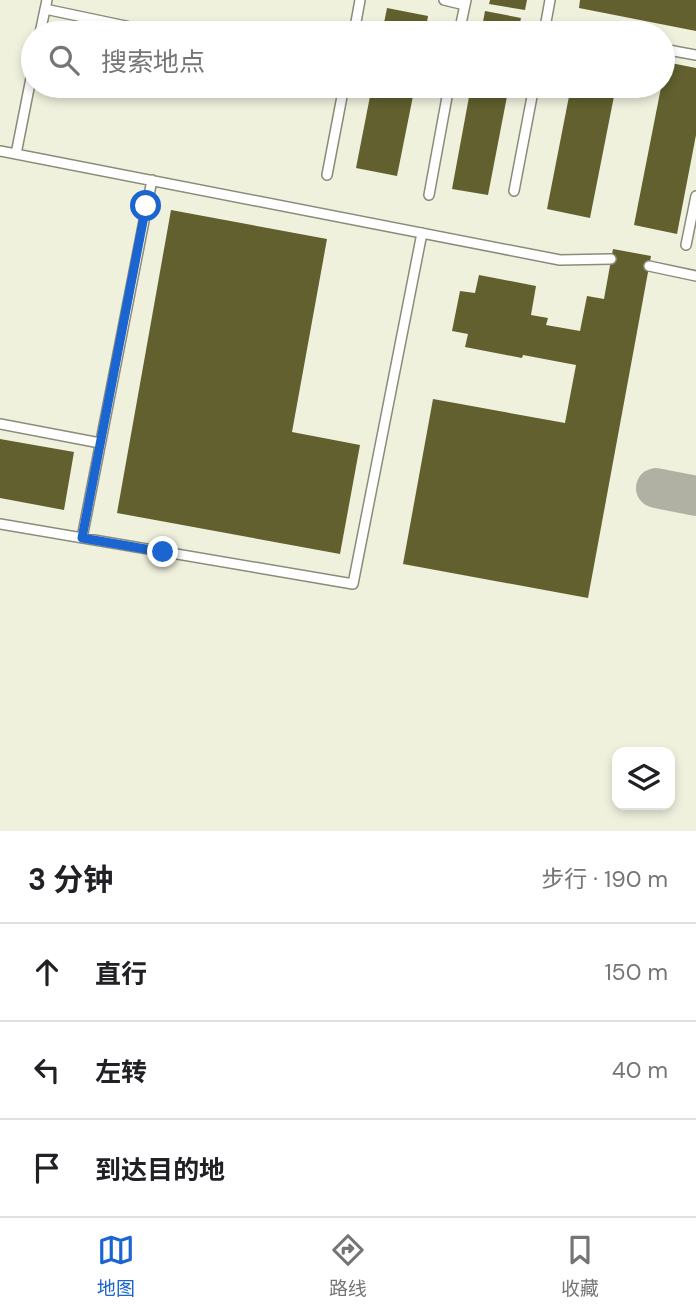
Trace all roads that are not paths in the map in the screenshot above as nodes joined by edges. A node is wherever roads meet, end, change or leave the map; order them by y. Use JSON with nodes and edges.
{"nodes":[{"id":1,"x":360,"y":0,"type":"edge"},
{"id":2,"x":444,"y":0,"type":"edge"},
{"id":3,"x":550,"y":0,"type":"edge"},
{"id":4,"x":465,"y":2,"type":"edge"},
{"id":5,"x":46,"y":5,"type":"edge"},
{"id":6,"x":111,"y":21,"type":"edge"},
{"id":7,"x":356,"y":21,"type":"edge"},
{"id":8,"x":461,"y":21,"type":"edge"},
{"id":9,"x":546,"y":21,"type":"edge"},
{"id":10,"x":675,"y":51,"type":"edge"},
{"id":11,"x":696,"y":55,"type":"edge"},
{"id":12,"x":27,"y":98,"type":"edge"},
{"id":13,"x":342,"y":98,"type":"edge"},
{"id":14,"x":447,"y":98,"type":"edge"},
{"id":15,"x":532,"y":98,"type":"edge"},
{"id":16,"x":0,"y":150,"type":"edge"},
{"id":17,"x":16,"y":154,"type":"junction"},
{"id":18,"x":327,"y":175,"type":"dead end"},
{"id":19,"x":152,"y":180,"type":"junction"},
{"id":20,"x":514,"y":191,"type":"dead end"},
{"id":21,"x":429,"y":195,"type":"dead end"},
{"id":22,"x":696,"y":196,"type":"edge"},
{"id":23,"x":422,"y":233,"type":"junction"},
{"id":24,"x":686,"y":245,"type":"dead end"},
{"id":25,"x":611,"y":259,"type":"dead end"},
{"id":26,"x":649,"y":267,"type":"dead end"},
{"id":27,"x":696,"y":276,"type":"edge"},
{"id":28,"x":0,"y":424,"type":"edge"},
{"id":29,"x":100,"y":443,"type":"junction"},
{"id":30,"x":0,"y":524,"type":"edge"},
{"id":31,"x":82,"y":538,"type":"junction"}],
"edges":[{"from":1,"to":7,"type":"lane"},
{"from":2,"to":4,"type":"lane"},
{"from":3,"to":9,"type":"lane"},
{"from":4,"to":8,"type":"lane"},
{"from":5,"to":6,"type":"lane"},
{"from":10,"to":11,"type":"lane"},
{"from":12,"to":17,"type":"lane"},
{"from":13,"to":18,"type":"lane"},
{"from":14,"to":21,"type":"lane"},
{"from":15,"to":20,"type":"lane"},
{"from":16,"to":17,"type":"lane"},
{"from":17,"to":19,"type":"lane"},
{"from":19,"to":23,"type":"lane"},
{"from":19,"to":29,"type":"lane"},
{"from":22,"to":24,"type":"lane"},
{"from":23,"to":25,"type":"lane"},
{"from":23,"to":31,"type":"lane"},
{"from":26,"to":27,"type":"lane"},
{"from":28,"to":29,"type":"lane"},
{"from":29,"to":31,"type":"lane"},
{"from":30,"to":31,"type":"lane"}]}
